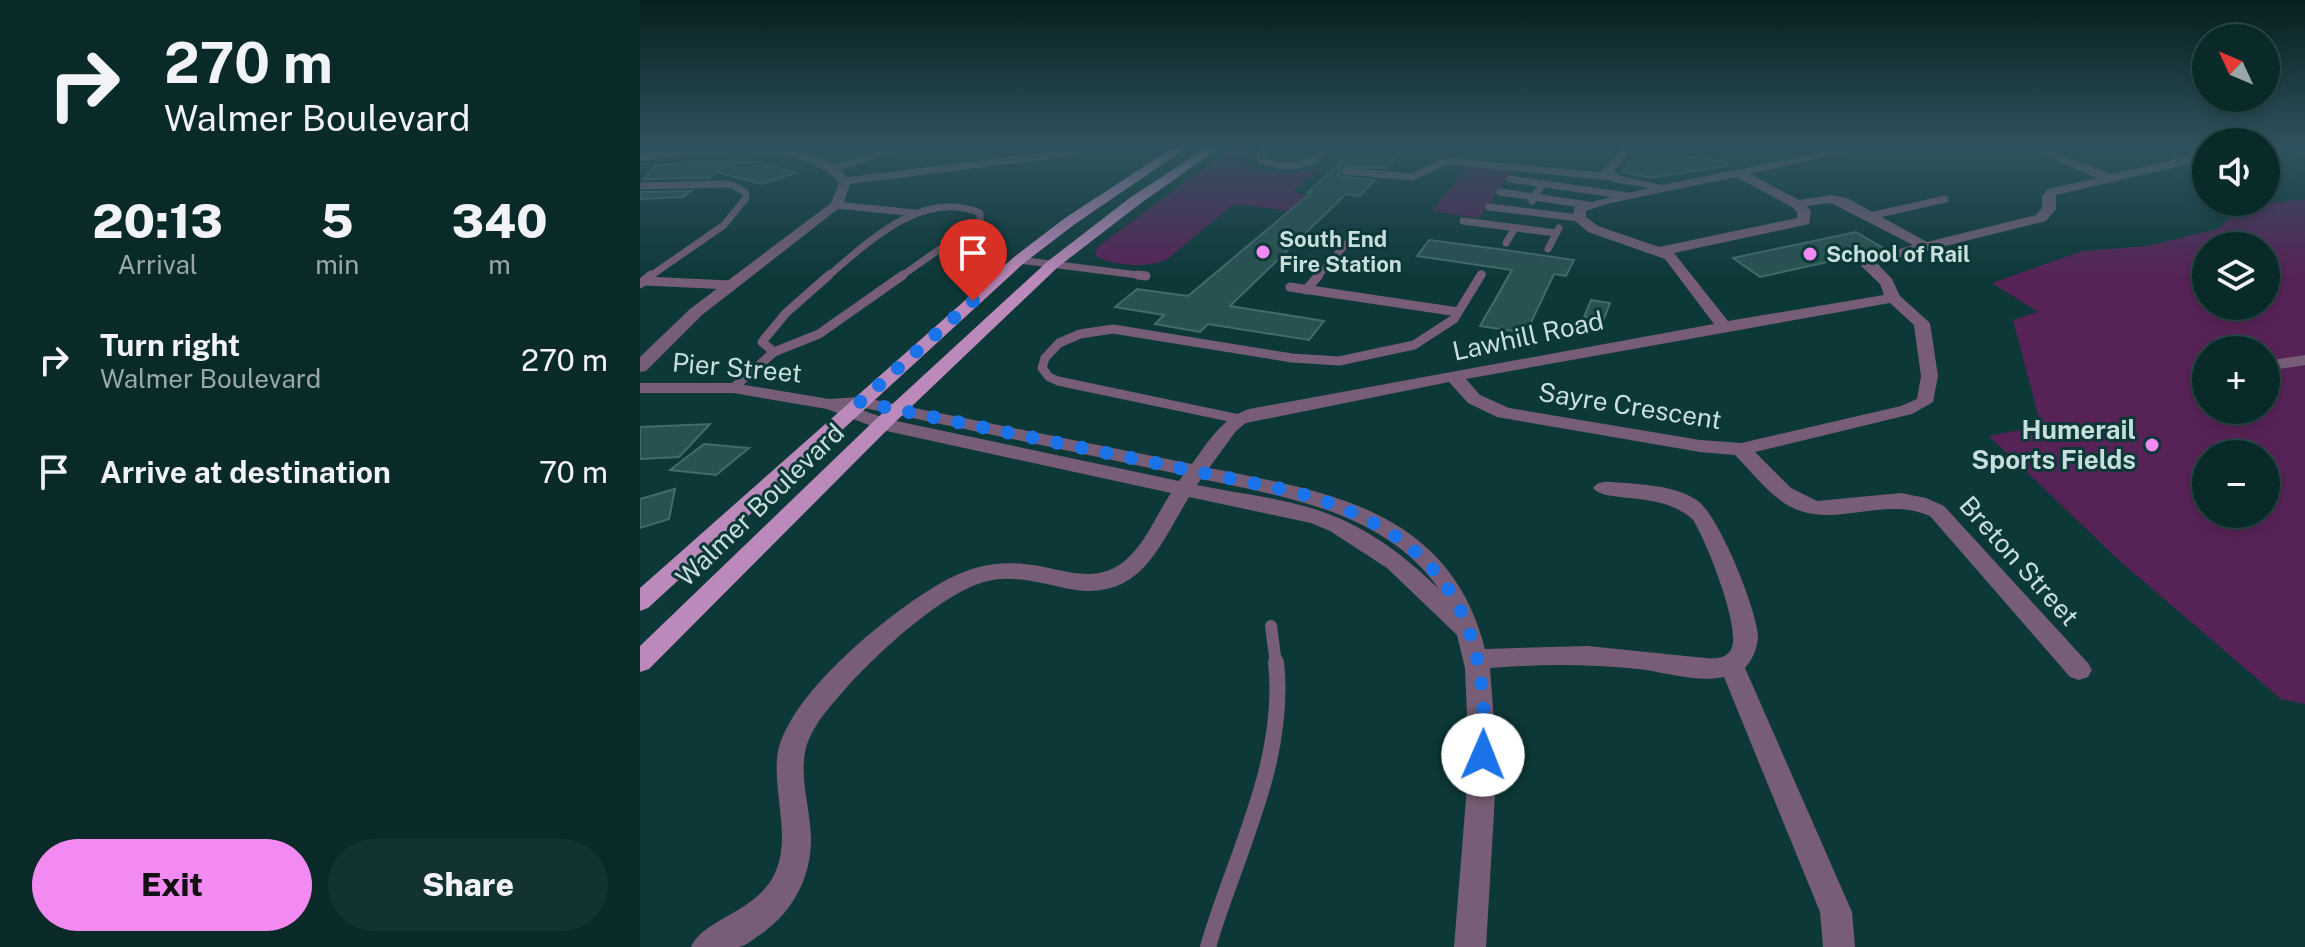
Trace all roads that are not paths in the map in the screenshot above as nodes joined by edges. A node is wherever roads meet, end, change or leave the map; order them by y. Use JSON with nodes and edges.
{"nodes":[{"id":1,"x":742,"y":190,"type":"edge"},
{"id":2,"x":842,"y":190,"type":"edge"},
{"id":3,"x":1116,"y":190,"type":"edge"},
{"id":4,"x":1151,"y":190,"type":"edge"},
{"id":5,"x":1538,"y":190,"type":"edge"},
{"id":6,"x":1590,"y":190,"type":"edge"},
{"id":7,"x":1654,"y":190,"type":"edge"},
{"id":8,"x":1771,"y":190,"type":"edge"},
{"id":9,"x":2059,"y":190,"type":"edge"},
{"id":10,"x":1500,"y":192,"type":"dead end"},
{"id":11,"x":1628,"y":196,"type":"junction"},
{"id":12,"x":1534,"y":197,"type":"junction"},
{"id":13,"x":1945,"y":199,"type":"dead end"},
{"id":14,"x":1797,"y":204,"type":"junction"},
{"id":15,"x":837,"y":205,"type":"junction"},
{"id":16,"x":1489,"y":207,"type":"dead end"},
{"id":17,"x":1526,"y":212,"type":"junction"},
{"id":18,"x":916,"y":213,"type":"junction"},
{"id":19,"x":1578,"y":214,"type":"junction"},
{"id":20,"x":1870,"y":216,"type":"junction"},
{"id":21,"x":1463,"y":221,"type":"dead end"},
{"id":22,"x":1515,"y":228,"type":"junction"},
{"id":23,"x":1356,"y":233,"type":"dead end"},
{"id":24,"x":1556,"y":233,"type":"junction"},
{"id":25,"x":1506,"y":243,"type":"dead end"},
{"id":26,"x":1924,"y":246,"type":"junction"},
{"id":27,"x":1548,"y":249,"type":"dead end"},
{"id":28,"x":1661,"y":251,"type":"junction"},
{"id":29,"x":1019,"y":260,"type":"junction"},
{"id":30,"x":1053,"y":264,"type":"junction"},
{"id":31,"x":1482,"y":274,"type":"dead end"},
{"id":32,"x":1146,"y":276,"type":"dead end"},
{"id":33,"x":642,"y":282,"type":"edge"},
{"id":34,"x":730,"y":285,"type":"junction"},
{"id":35,"x":1290,"y":287,"type":"dead end"},
{"id":36,"x":1306,"y":290,"type":"junction"},
{"id":37,"x":1893,"y":298,"type":"junction"},
{"id":38,"x":1458,"y":312,"type":"junction"},
{"id":39,"x":1723,"y":325,"type":"junction"},
{"id":40,"x":774,"y":352,"type":"junction"},
{"id":41,"x":2305,"y":360,"type":"edge"},
{"id":42,"x":2280,"y":364,"type":"edge"},
{"id":43,"x":640,"y":367,"type":"edge"},
{"id":44,"x":1455,"y":378,"type":"junction"},
{"id":45,"x":640,"y":388,"type":"edge"},
{"id":46,"x":733,"y":388,"type":"junction"},
{"id":47,"x":845,"y":406,"type":"junction"},
{"id":48,"x":890,"y":417,"type":"junction"},
{"id":49,"x":1239,"y":419,"type":"junction"},
{"id":50,"x":1741,"y":449,"type":"junction"},
{"id":51,"x":1192,"y":480,"type":"junction"},
{"id":52,"x":1603,"y":488,"type":"dead end"},
{"id":53,"x":640,"y":602,"type":"edge"},
{"id":54,"x":1271,"y":626,"type":"dead end"},
{"id":55,"x":1473,"y":648,"type":"junction"},
{"id":56,"x":640,"y":662,"type":"edge"},
{"id":57,"x":1731,"y":665,"type":"junction"},
{"id":58,"x":2079,"y":670,"type":"dead end"},
{"id":59,"x":707,"y":947,"type":"edge"},
{"id":60,"x":1208,"y":947,"type":"edge"},
{"id":61,"x":1470,"y":947,"type":"edge"},
{"id":62,"x":1839,"y":947,"type":"edge"}],
"edges":[{"from":1,"to":33,"type":"lane"},
{"from":2,"to":15,"type":"street"},
{"from":3,"to":29,"type":"main road","name":"Walmer Boulevard"},
{"from":4,"to":30,"type":"main road","name":"Walmer Boulevard"},
{"from":5,"to":12,"type":"lane"},
{"from":6,"to":11,"type":"lane"},
{"from":7,"to":11,"type":"street"},
{"from":8,"to":14,"type":"street"},
{"from":9,"to":26,"type":"street"},
{"from":10,"to":12,"type":"lane"},
{"from":11,"to":19,"type":"street"},
{"from":12,"to":17,"type":"lane"},
{"from":12,"to":19,"type":"lane"},
{"from":13,"to":20,"type":"lane"},
{"from":14,"to":20,"type":"street"},
{"from":14,"to":28,"type":"street"},
{"from":15,"to":18,"type":"lane"},
{"from":15,"to":34,"type":"street"},
{"from":16,"to":17,"type":"lane"},
{"from":17,"to":19,"type":"lane"},
{"from":18,"to":40,"type":"lane"},
{"from":18,"to":40,"type":"lane"},
{"from":19,"to":24,"type":"lane"},
{"from":19,"to":28,"type":"street"},
{"from":20,"to":26,"type":"street"},
{"from":21,"to":22,"type":"lane"},
{"from":22,"to":24,"type":"lane"},
{"from":22,"to":25,"type":"lane"},
{"from":23,"to":36,"type":"lane"},
{"from":24,"to":27,"type":"lane"},
{"from":26,"to":37,"type":"street"},
{"from":28,"to":39,"type":"street"},
{"from":29,"to":30,"type":"lane"},
{"from":29,"to":47,"type":"main road","name":"Walmer Boulevard"},
{"from":30,"to":32,"type":"lane"},
{"from":30,"to":48,"type":"main road","name":"Walmer Boulevard"},
{"from":31,"to":38,"type":"lane"},
{"from":33,"to":34,"type":"lane"},
{"from":34,"to":43,"type":"street"},
{"from":35,"to":36,"type":"lane"},
{"from":36,"to":38,"type":"lane"},
{"from":37,"to":39,"type":"street","name":"Lawhill Road"},
{"from":37,"to":50,"type":"street","name":"Sayre Crescent"},
{"from":38,"to":49,"type":"lane"},
{"from":39,"to":44,"type":"street","name":"Lawhill Road"},
{"from":40,"to":46,"type":"lane"},
{"from":41,"to":42,"type":"street"},
{"from":44,"to":49,"type":"street","name":"Lawhill Road"},
{"from":44,"to":50,"type":"street","name":"Sayre Crescent"},
{"from":45,"to":46,"type":"street","name":"Pier Street"},
{"from":46,"to":47,"type":"street","name":"Pier Street"},
{"from":47,"to":48,"type":"street","name":"Pier Street"},
{"from":47,"to":53,"type":"main road","name":"Walmer Boulevard"},
{"from":48,"to":51,"type":"street","name":"Pier Street"},
{"from":48,"to":56,"type":"main road","name":"Walmer Boulevard"},
{"from":49,"to":51,"type":"street"},
{"from":50,"to":58,"type":"street","name":"Breton Street"},
{"from":51,"to":55,"type":"street","name":"Pier Street"},
{"from":51,"to":59,"type":"street"},
{"from":52,"to":57,"type":"street"},
{"from":54,"to":60,"type":"lane"},
{"from":55,"to":57,"type":"street"},
{"from":55,"to":61,"type":"street"},
{"from":57,"to":62,"type":"street"}]}
